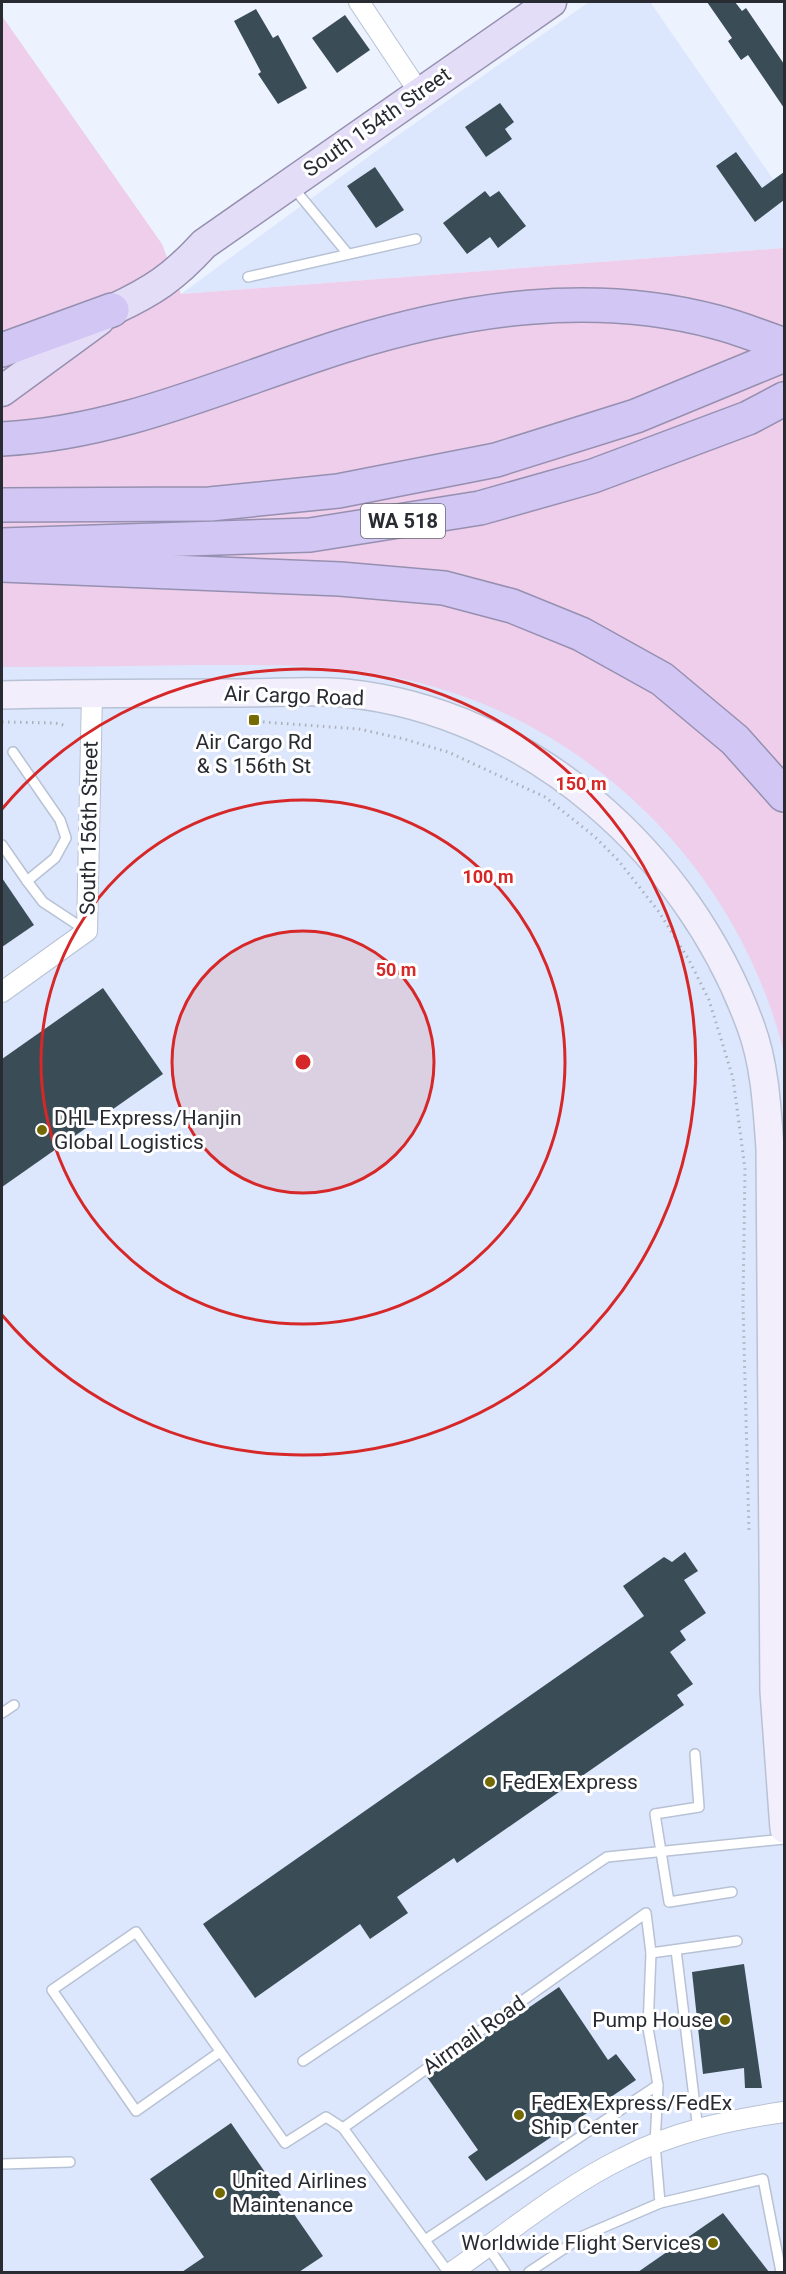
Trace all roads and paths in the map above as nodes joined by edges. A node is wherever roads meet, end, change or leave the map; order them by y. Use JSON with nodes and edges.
{"nodes":[{"id":1,"x":359,"y":2,"type":"edge"},
{"id":2,"x":551,"y":2,"type":"edge"},
{"id":3,"x":419,"y":92,"type":"junction"},
{"id":4,"x":290,"y":184,"type":"junction"},
{"id":5,"x":416,"y":239,"type":"dead end"},
{"id":6,"x":348,"y":254,"type":"junction"},
{"id":7,"x":248,"y":276,"type":"dead end"},
{"id":8,"x":112,"y":310,"type":"junction"},
{"id":9,"x":784,"y":345,"type":"edge"},
{"id":10,"x":2,"y":350,"type":"edge"},
{"id":11,"x":784,"y":355,"type":"edge"},
{"id":12,"x":12,"y":383,"type":"edge"},
{"id":13,"x":784,"y":399,"type":"edge"},
{"id":14,"x":2,"y":439,"type":"edge"},
{"id":15,"x":2,"y":505,"type":"edge"},
{"id":16,"x":2,"y":546,"type":"edge"},
{"id":17,"x":2,"y":565,"type":"edge"},
{"id":18,"x":92,"y":693,"type":"junction"},
{"id":19,"x":2,"y":695,"type":"edge"},
{"id":20,"x":2,"y":722,"type":"edge"},
{"id":21,"x":263,"y":722,"type":"dead end"},
{"id":22,"x":67,"y":726,"type":"dead end"},
{"id":23,"x":13,"y":752,"type":"dead end"},
{"id":24,"x":784,"y":795,"type":"edge"},
{"id":25,"x":2,"y":845,"type":"edge"},
{"id":26,"x":27,"y":881,"type":"junction"},
{"id":27,"x":87,"y":930,"type":"junction"},
{"id":28,"x":2,"y":992,"type":"edge"},
{"id":29,"x":750,"y":1538,"type":"dead end"},
{"id":30,"x":779,"y":1592,"type":"edge"},
{"id":31,"x":14,"y":1705,"type":"dead end"},
{"id":32,"x":2,"y":1713,"type":"edge"},
{"id":33,"x":695,"y":1754,"type":"dead end"},
{"id":34,"x":784,"y":1828,"type":"edge"},
{"id":35,"x":784,"y":1839,"type":"edge"},
{"id":36,"x":662,"y":1852,"type":"junction"},
{"id":37,"x":732,"y":1892,"type":"dead end"},
{"id":38,"x":737,"y":1941,"type":"dead end"},
{"id":39,"x":675,"y":1950,"type":"junction"},
{"id":40,"x":651,"y":1953,"type":"junction"},
{"id":41,"x":220,"y":2052,"type":"junction"},
{"id":42,"x":303,"y":2061,"type":"dead end"},
{"id":43,"x":658,"y":2085,"type":"junction"},
{"id":44,"x":784,"y":2112,"type":"edge"},
{"id":45,"x":344,"y":2128,"type":"junction"},
{"id":46,"x":698,"y":2130,"type":"junction"},
{"id":47,"x":655,"y":2144,"type":"junction"},
{"id":48,"x":70,"y":2163,"type":"dead end"},
{"id":49,"x":2,"y":2164,"type":"edge"},
{"id":50,"x":660,"y":2203,"type":"junction"},
{"id":51,"x":425,"y":2240,"type":"junction"},
{"id":52,"x":488,"y":2247,"type":"junction"},
{"id":53,"x":456,"y":2271,"type":"edge"},
{"id":54,"x":505,"y":2272,"type":"edge"},
{"id":55,"x":529,"y":2272,"type":"edge"},
{"id":56,"x":781,"y":2272,"type":"edge"}],
"edges":[{"from":1,"to":3,"type":"street"},
{"from":2,"to":3,"type":"main road","name":"South 154th Street"},
{"from":3,"to":4,"type":"main road","name":"South 154th Street"},
{"from":4,"to":6,"type":"lane"},
{"from":4,"to":8,"type":"main road","name":"South 154th Street"},
{"from":5,"to":6,"type":"lane"},
{"from":6,"to":7,"type":"lane"},
{"from":8,"to":10,"type":"highway"},
{"from":8,"to":12,"type":"main road","name":"South 154th Street"},
{"from":9,"to":14,"type":"highway"},
{"from":11,"to":15,"type":"highway","number":"WA 518"},
{"from":13,"to":16,"type":"highway","number":"WA 518"},
{"from":17,"to":24,"type":"highway"},
{"from":18,"to":19,"type":"street","name":"Air Cargo Road"},
{"from":18,"to":27,"type":"street","name":"South 156th Street"},
{"from":18,"to":30,"type":"street","name":"Air Cargo Road"},
{"from":20,"to":22,"type":"path"},
{"from":21,"to":29,"type":"path"},
{"from":23,"to":26,"type":"lane"},
{"from":25,"to":26,"type":"lane"},
{"from":26,"to":27,"type":"lane"},
{"from":27,"to":28,"type":"street","name":"South 156th Street"},
{"from":30,"to":34,"type":"street","name":"Air Cargo Road"},
{"from":31,"to":32,"type":"lane"},
{"from":33,"to":36,"type":"lane"},
{"from":35,"to":36,"type":"lane"},
{"from":36,"to":37,"type":"lane"},
{"from":36,"to":42,"type":"lane"},
{"from":38,"to":39,"type":"lane"},
{"from":39,"to":40,"type":"lane"},
{"from":39,"to":46,"type":"lane"},
{"from":40,"to":43,"type":"lane"},
{"from":40,"to":45,"type":"lane","name":"Airmail Road"},
{"from":41,"to":41,"type":"lane"},
{"from":41,"to":45,"type":"lane"},
{"from":43,"to":47,"type":"lane"},
{"from":43,"to":51,"type":"lane"},
{"from":44,"to":46,"type":"street"},
{"from":45,"to":51,"type":"lane"},
{"from":46,"to":47,"type":"street"},
{"from":47,"to":50,"type":"lane"},
{"from":47,"to":52,"type":"street"},
{"from":48,"to":49,"type":"lane"},
{"from":50,"to":55,"type":"lane"},
{"from":50,"to":56,"type":"lane"},
{"from":51,"to":53,"type":"lane"},
{"from":52,"to":53,"type":"street"},
{"from":52,"to":54,"type":"lane"}]}
